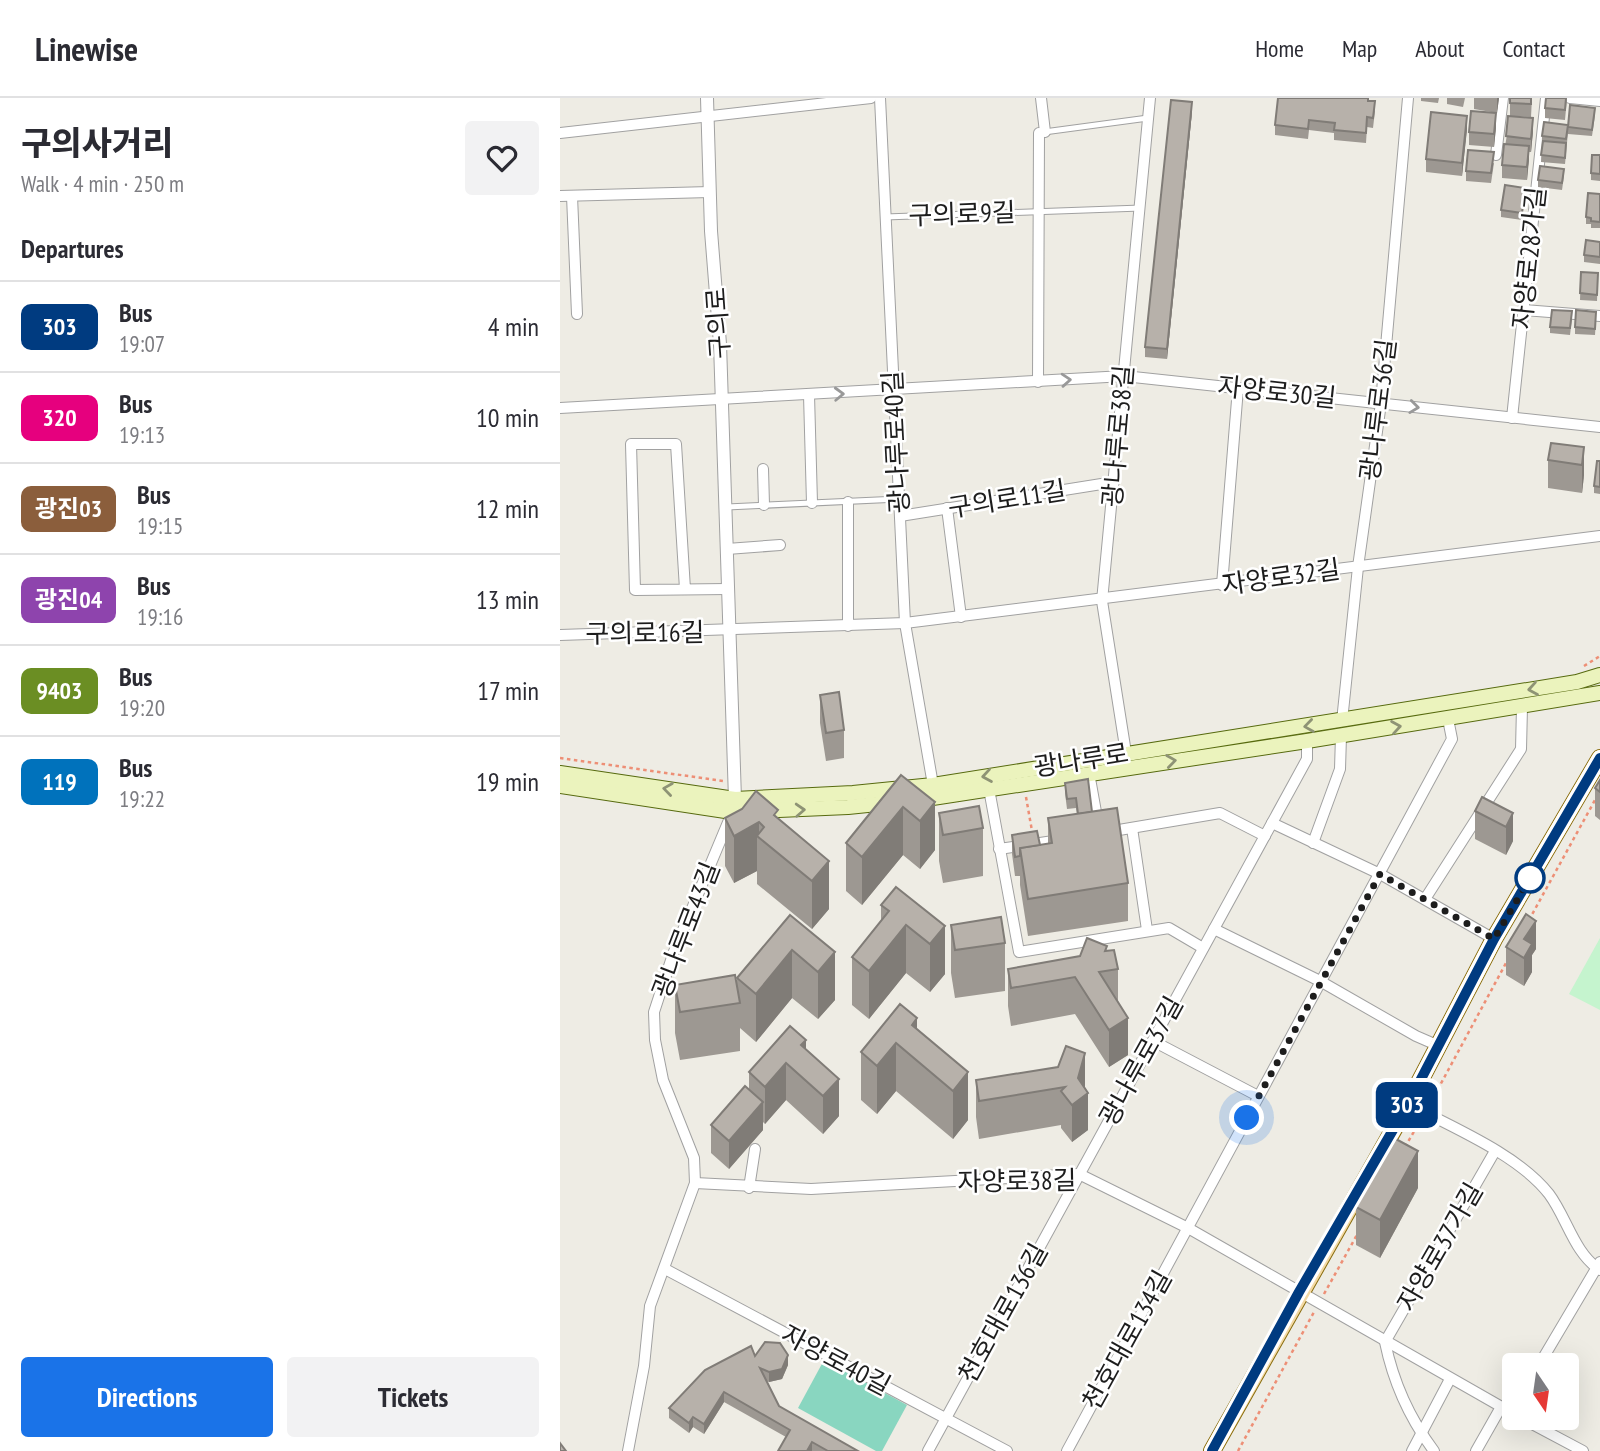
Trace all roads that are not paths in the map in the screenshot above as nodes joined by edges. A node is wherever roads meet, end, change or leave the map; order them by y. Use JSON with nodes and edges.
{"nodes":[{"id":1,"x":707,"y":98,"type":"edge"},
{"id":2,"x":871,"y":98,"type":"edge"},
{"id":3,"x":880,"y":98,"type":"edge"},
{"id":4,"x":1041,"y":98,"type":"edge"},
{"id":5,"x":1150,"y":98,"type":"edge"},
{"id":6,"x":1408,"y":98,"type":"edge"},
{"id":7,"x":1503,"y":98,"type":"edge"},
{"id":8,"x":1545,"y":98,"type":"edge"},
{"id":9,"x":1570,"y":98,"type":"edge"},
{"id":10,"x":1600,"y":101,"type":"edge"},
{"id":11,"x":1149,"y":118,"type":"junction"},
{"id":12,"x":708,"y":119,"type":"junction"},
{"id":13,"x":1042,"y":133,"type":"junction"},
{"id":14,"x":560,"y":134,"type":"edge"},
{"id":15,"x":1496,"y":155,"type":"edge"},
{"id":16,"x":710,"y":192,"type":"junction"},
{"id":17,"x":566,"y":196,"type":"edge"},
{"id":18,"x":1141,"y":208,"type":"junction"},
{"id":19,"x":1039,"y":212,"type":"junction"},
{"id":20,"x":885,"y":217,"type":"junction"},
{"id":21,"x":1524,"y":310,"type":"junction"},
{"id":22,"x":577,"y":314,"type":"dead end"},
{"id":23,"x":1600,"y":316,"type":"edge"},
{"id":24,"x":1124,"y":376,"type":"junction"},
{"id":25,"x":1038,"y":382,"type":"junction"},
{"id":26,"x":1238,"y":388,"type":"junction"},
{"id":27,"x":894,"y":392,"type":"junction"},
{"id":28,"x":809,"y":395,"type":"junction"},
{"id":29,"x":722,"y":399,"type":"junction"},
{"id":30,"x":1381,"y":403,"type":"junction"},
{"id":31,"x":560,"y":408,"type":"edge"},
{"id":32,"x":1512,"y":418,"type":"junction"},
{"id":33,"x":1600,"y":427,"type":"edge"},
{"id":34,"x":763,"y":469,"type":"dead end"},
{"id":35,"x":1114,"y":482,"type":"junction"},
{"id":36,"x":899,"y":499,"type":"junction"},
{"id":37,"x":848,"y":502,"type":"junction"},
{"id":38,"x":812,"y":503,"type":"junction"},
{"id":39,"x":764,"y":505,"type":"junction"},
{"id":40,"x":725,"y":507,"type":"junction"},
{"id":41,"x":947,"y":508,"type":"junction"},
{"id":42,"x":900,"y":516,"type":"junction"},
{"id":43,"x":1600,"y":536,"type":"edge"},
{"id":44,"x":780,"y":545,"type":"dead end"},
{"id":45,"x":727,"y":549,"type":"junction"},
{"id":46,"x":1358,"y":567,"type":"junction"},
{"id":47,"x":1222,"y":585,"type":"junction"},
{"id":48,"x":685,"y":589,"type":"junction"},
{"id":49,"x":728,"y":589,"type":"junction"},
{"id":50,"x":1102,"y":601,"type":"junction"},
{"id":51,"x":961,"y":617,"type":"junction"},
{"id":52,"x":905,"y":623,"type":"junction"},
{"id":53,"x":848,"y":626,"type":"junction"},
{"id":54,"x":730,"y":632,"type":"junction"},
{"id":55,"x":560,"y":635,"type":"edge"},
{"id":56,"x":1600,"y":674,"type":"edge"},
{"id":57,"x":1600,"y":693,"type":"edge"},
{"id":58,"x":1522,"y":707,"type":"junction"},
{"id":59,"x":1448,"y":719,"type":"junction"},
{"id":60,"x":1342,"y":728,"type":"junction"},
{"id":61,"x":1307,"y":741,"type":"junction"},
{"id":62,"x":1126,"y":753,"type":"junction"},
{"id":63,"x":1600,"y":758,"type":"edge"},
{"id":64,"x":560,"y":773,"type":"edge"},
{"id":65,"x":1089,"y":773,"type":"junction"},
{"id":66,"x":933,"y":785,"type":"junction"},
{"id":67,"x":560,"y":786,"type":"edge"},
{"id":68,"x":989,"y":789,"type":"junction"},
{"id":69,"x":733,"y":805,"type":"junction"},
{"id":70,"x":1272,"y":823,"type":"junction"},
{"id":71,"x":1132,"y":828,"type":"junction"},
{"id":72,"x":1099,"y":833,"type":"junction"},
{"id":73,"x":1086,"y":835,"type":"edge"},
{"id":74,"x":1265,"y":836,"type":"junction"},
{"id":75,"x":1073,"y":838,"type":"edge"},
{"id":76,"x":1313,"y":843,"type":"junction"},
{"id":77,"x":999,"y":849,"type":"junction"},
{"id":78,"x":1380,"y":874,"type":"junction"},
{"id":79,"x":1425,"y":900,"type":"junction"},
{"id":80,"x":1214,"y":929,"type":"junction"},
{"id":81,"x":1147,"y":930,"type":"junction"},
{"id":82,"x":1494,"y":939,"type":"junction"},
{"id":83,"x":1203,"y":948,"type":"junction"},
{"id":84,"x":1320,"y":981,"type":"junction"},
{"id":85,"x":1153,"y":1041,"type":"junction"},
{"id":86,"x":1439,"y":1046,"type":"junction"},
{"id":87,"x":1258,"y":1096,"type":"junction"},
{"id":88,"x":1408,"y":1104,"type":"junction"},
{"id":89,"x":755,"y":1149,"type":"dead end"},
{"id":90,"x":1495,"y":1152,"type":"junction"},
{"id":91,"x":1079,"y":1174,"type":"junction"},
{"id":92,"x":695,"y":1183,"type":"junction"},
{"id":93,"x":749,"y":1188,"type":"junction"},
{"id":94,"x":1188,"y":1228,"type":"junction"},
{"id":95,"x":1599,"y":1267,"type":"edge"},
{"id":96,"x":666,"y":1269,"type":"junction"},
{"id":97,"x":1299,"y":1292,"type":"junction"},
{"id":98,"x":1385,"y":1342,"type":"junction"},
{"id":99,"x":1546,"y":1353,"type":"edge"},
{"id":100,"x":1450,"y":1379,"type":"junction"},
{"id":101,"x":1502,"y":1407,"type":"edge"},
{"id":102,"x":945,"y":1419,"type":"junction"},
{"id":103,"x":1502,"y":1423,"type":"edge"},
{"id":104,"x":1544,"y":1430,"type":"edge"},
{"id":105,"x":1421,"y":1434,"type":"junction"},
{"id":106,"x":1562,"y":1440,"type":"junction"},
{"id":107,"x":628,"y":1451,"type":"edge"},
{"id":108,"x":928,"y":1451,"type":"edge"},
{"id":109,"x":1007,"y":1451,"type":"edge"},
{"id":110,"x":1067,"y":1451,"type":"edge"},
{"id":111,"x":1212,"y":1451,"type":"edge"},
{"id":112,"x":1412,"y":1451,"type":"edge"},
{"id":113,"x":1434,"y":1451,"type":"edge"},
{"id":114,"x":1476,"y":1451,"type":"edge"},
{"id":115,"x":1556,"y":1451,"type":"edge"},
{"id":116,"x":1583,"y":1451,"type":"edge"}],
"edges":[{"from":1,"to":12,"type":"street","name":"구의로"},
{"from":2,"to":12,"type":"street"},
{"from":3,"to":20,"type":"street","name":"광나루로40길"},
{"from":4,"to":13,"type":"street","name":"구의로9길"},
{"from":5,"to":11,"type":"street","name":"광나루로38길"},
{"from":6,"to":30,"type":"street","name":"광나루로36길"},
{"from":7,"to":15,"type":"street"},
{"from":8,"to":21,"type":"street","name":"자양로28가길"},
{"from":9,"to":10,"type":"street"},
{"from":11,"to":13,"type":"lane"},
{"from":11,"to":18,"type":"street","name":"광나루로38길"},
{"from":12,"to":14,"type":"street"},
{"from":12,"to":16,"type":"street","name":"구의로"},
{"from":13,"to":19,"type":"street","name":"구의로9길"},
{"from":16,"to":17,"type":"street"},
{"from":16,"to":29,"type":"street","name":"구의로"},
{"from":17,"to":22,"type":"street"},
{"from":18,"to":19,"type":"lane","name":"구의로9길"},
{"from":18,"to":24,"type":"street","name":"광나루로38길"},
{"from":19,"to":20,"type":"lane","name":"구의로9길"},
{"from":19,"to":25,"type":"street"},
{"from":20,"to":27,"type":"street","name":"광나루로40길"},
{"from":21,"to":23,"type":"street"},
{"from":21,"to":32,"type":"street","name":"자양로28가길"},
{"from":25,"to":24,"type":"street","name":"자양로30길","one_way":true},
{"from":24,"to":26,"type":"street","name":"자양로30길"},
{"from":24,"to":35,"type":"street","name":"광나루로38길"},
{"from":25,"to":27,"type":"street","name":"자양로30길"},
{"from":26,"to":30,"type":"street","name":"자양로30길"},
{"from":26,"to":47,"type":"street"},
{"from":28,"to":27,"type":"street","name":"자양로30길","one_way":true},
{"from":27,"to":36,"type":"street","name":"광나루로40길"},
{"from":28,"to":29,"type":"street","name":"자양로30길"},
{"from":28,"to":38,"type":"street"},
{"from":29,"to":31,"type":"street","name":"자양로30길"},
{"from":29,"to":40,"type":"street","name":"구의로"},
{"from":30,"to":32,"type":"street","name":"자양로30길","one_way":true},
{"from":30,"to":46,"type":"street","name":"광나루로36길"},
{"from":32,"to":33,"type":"street","name":"자양로30길"},
{"from":34,"to":39,"type":"street"},
{"from":35,"to":41,"type":"street","name":"구의로11길"},
{"from":35,"to":50,"type":"street","name":"광나루로38길"},
{"from":36,"to":37,"type":"lane"},
{"from":36,"to":42,"type":"street","name":"광나루로40길"},
{"from":37,"to":38,"type":"lane"},
{"from":37,"to":53,"type":"street"},
{"from":38,"to":39,"type":"lane"},
{"from":39,"to":40,"type":"lane"},
{"from":40,"to":45,"type":"street","name":"구의로"},
{"from":41,"to":42,"type":"street","name":"구의로11길"},
{"from":41,"to":51,"type":"street"},
{"from":42,"to":52,"type":"street","name":"광나루로40길"},
{"from":43,"to":46,"type":"street","name":"자양로32길"},
{"from":44,"to":45,"type":"street"},
{"from":45,"to":49,"type":"street","name":"구의로"},
{"from":46,"to":47,"type":"street","name":"자양로32길"},
{"from":46,"to":60,"type":"street","name":"광나루로36길"},
{"from":47,"to":50,"type":"street","name":"자양로32길"},
{"from":48,"to":48,"type":"street"},
{"from":48,"to":49,"type":"street"},
{"from":49,"to":54,"type":"street","name":"구의로"},
{"from":50,"to":51,"type":"street","name":"자양로32길"},
{"from":50,"to":62,"type":"street","name":"광나루로38길"},
{"from":51,"to":52,"type":"street","name":"자양로32길"},
{"from":52,"to":53,"type":"street","name":"자양로32길"},
{"from":52,"to":66,"type":"street","name":"광나루로40길"},
{"from":53,"to":54,"type":"street","name":"자양로32길"},
{"from":54,"to":55,"type":"street","name":"구의로16길"},
{"from":54,"to":69,"type":"street","name":"구의로"},
{"from":56,"to":60,"type":"main road","name":"광나루로","one_way":true},
{"from":57,"to":58,"type":"main road","name":"광나루로"},
{"from":58,"to":59,"type":"main road","name":"광나루로"},
{"from":58,"to":79,"type":"street"},
{"from":60,"to":59,"type":"main road","name":"광나루로","one_way":true},
{"from":59,"to":78,"type":"street","name":"천호대로134길"},
{"from":60,"to":61,"type":"main road","name":"광나루로"},
{"from":60,"to":62,"type":"main road","name":"광나루로","one_way":true},
{"from":60,"to":76,"type":"street"},
{"from":65,"to":61,"type":"main road","name":"광나루로","one_way":true},
{"from":61,"to":70,"type":"street","name":"광나루로37길"},
{"from":62,"to":66,"type":"main road","name":"광나루로","one_way":true},
{"from":63,"to":82,"type":"main road"},
{"from":69,"to":64,"type":"main road","name":"광나루로","one_way":true},
{"from":65,"to":68,"type":"main road","name":"광나루로"},
{"from":65,"to":72,"type":"street","name":"광나루로"},
{"from":66,"to":69,"type":"main road","name":"광나루로"},
{"from":67,"to":69,"type":"main road","name":"광나루로"},
{"from":69,"to":68,"type":"main road","name":"광나루로","one_way":true},
{"from":68,"to":77,"type":"street"},
{"from":69,"to":92,"type":"street","name":"광나루로43길"},
{"from":70,"to":74,"type":"street","name":"광나루로37길"},
{"from":70,"to":76,"type":"street"},
{"from":71,"to":72,"type":"street"},
{"from":71,"to":74,"type":"street"},
{"from":71,"to":81,"type":"street"},
{"from":72,"to":73,"type":"street"},
{"from":74,"to":80,"type":"street","name":"광나루로37길"},
{"from":75,"to":77,"type":"street"},
{"from":76,"to":78,"type":"street"},
{"from":77,"to":81,"type":"street"},
{"from":78,"to":79,"type":"street"},
{"from":78,"to":84,"type":"street","name":"천호대로134길"},
{"from":79,"to":82,"type":"street"},
{"from":80,"to":83,"type":"street","name":"광나루로37길"},
{"from":80,"to":84,"type":"street"},
{"from":81,"to":83,"type":"street"},
{"from":82,"to":86,"type":"main road"},
{"from":83,"to":85,"type":"street","name":"광나루로37길"},
{"from":84,"to":86,"type":"street"},
{"from":84,"to":87,"type":"street","name":"천호대로134길"},
{"from":85,"to":87,"type":"street"},
{"from":85,"to":91,"type":"street","name":"광나루로37길"},
{"from":86,"to":88,"type":"main road"},
{"from":87,"to":94,"type":"street","name":"천호대로134길"},
{"from":88,"to":90,"type":"street"},
{"from":88,"to":97,"type":"main road"},
{"from":89,"to":93,"type":"street"},
{"from":90,"to":95,"type":"street"},
{"from":90,"to":98,"type":"street","name":"자양로37가길"},
{"from":91,"to":93,"type":"street","name":"자양로38길"},
{"from":91,"to":94,"type":"street","name":"자양로38길"},
{"from":91,"to":102,"type":"street","name":"천호대로136길"},
{"from":92,"to":93,"type":"street","name":"자양로38길"},
{"from":92,"to":96,"type":"street"},
{"from":94,"to":97,"type":"street","name":"자양로38길"},
{"from":94,"to":110,"type":"street","name":"천호대로134길"},
{"from":95,"to":99,"type":"street"},
{"from":96,"to":102,"type":"street","name":"자양로40길"},
{"from":96,"to":107,"type":"street"},
{"from":97,"to":98,"type":"street","name":"자양로38길"},
{"from":97,"to":111,"type":"main road"},
{"from":98,"to":100,"type":"street","name":"자양로38길"},
{"from":98,"to":105,"type":"street"},
{"from":100,"to":101,"type":"street","name":"자양로38길"},
{"from":100,"to":105,"type":"street"},
{"from":102,"to":108,"type":"street","name":"천호대로136길"},
{"from":102,"to":109,"type":"street","name":"자양로40길"},
{"from":103,"to":114,"type":"street"},
{"from":104,"to":106,"type":"street","name":"자양로38길"},
{"from":105,"to":112,"type":"street"},
{"from":105,"to":113,"type":"street"},
{"from":106,"to":115,"type":"street"},
{"from":106,"to":116,"type":"street","name":"자양로38길"}]}
